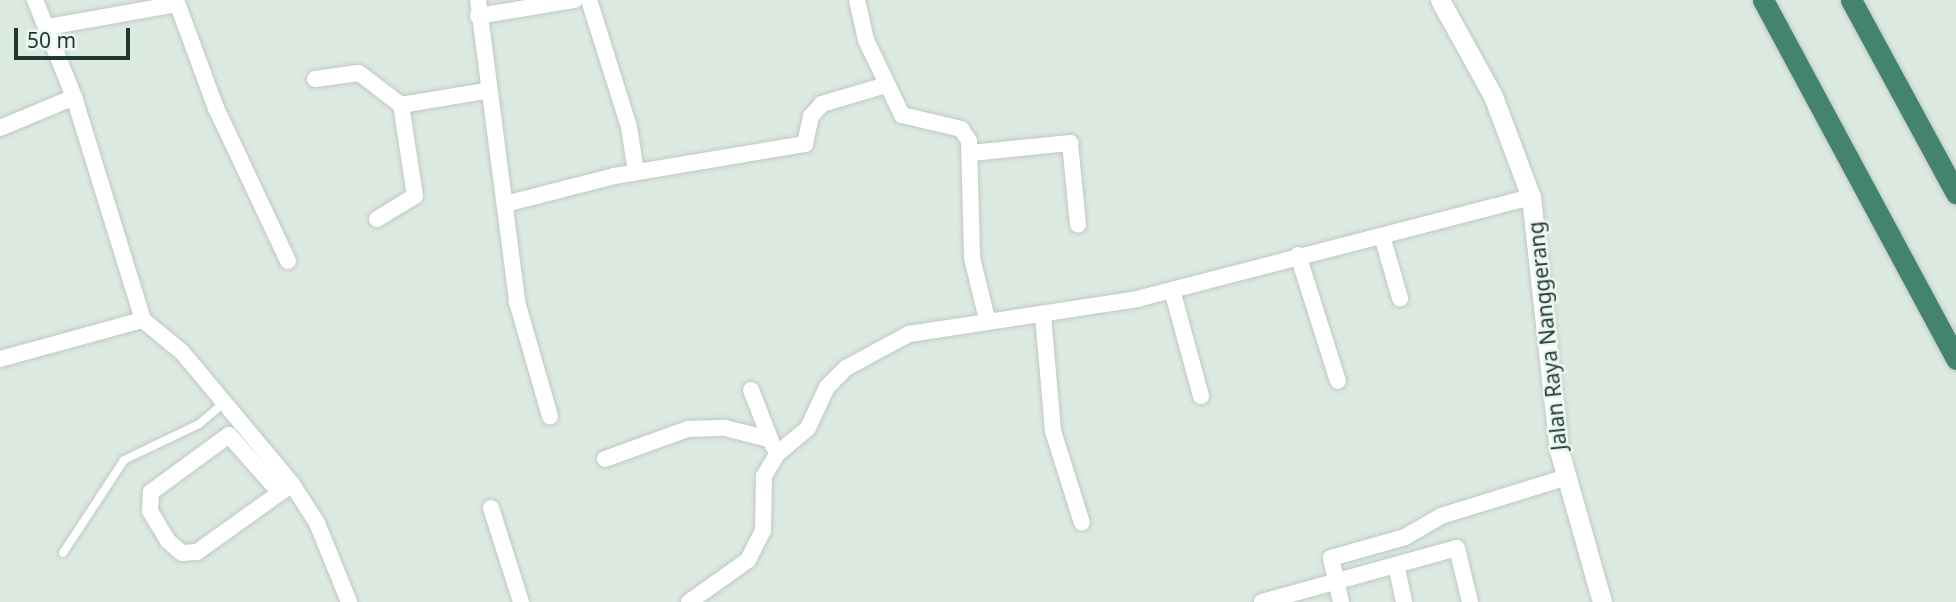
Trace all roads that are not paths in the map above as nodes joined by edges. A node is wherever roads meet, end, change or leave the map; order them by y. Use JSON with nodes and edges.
{"nodes":[{"id":1,"x":35,"y":0,"type":"edge"},
{"id":2,"x":575,"y":0,"type":"edge"},
{"id":3,"x":589,"y":0,"type":"edge"},
{"id":4,"x":857,"y":0,"type":"edge"},
{"id":5,"x":1440,"y":0,"type":"edge"},
{"id":6,"x":1763,"y":0,"type":"edge"},
{"id":7,"x":1851,"y":0,"type":"edge"},
{"id":8,"x":176,"y":2,"type":"edge"},
{"id":9,"x":478,"y":8,"type":"edge"},
{"id":10,"x":48,"y":27,"type":"junction"},
{"id":11,"x":315,"y":79,"type":"dead end"},
{"id":12,"x":886,"y":85,"type":"junction"},
{"id":13,"x":486,"y":91,"type":"junction"},
{"id":14,"x":74,"y":97,"type":"junction"},
{"id":15,"x":401,"y":106,"type":"junction"},
{"id":16,"x":0,"y":128,"type":"edge"},
{"id":17,"x":971,"y":153,"type":"junction"},
{"id":18,"x":635,"y":172,"type":"junction"},
{"id":19,"x":1956,"y":193,"type":"edge"},
{"id":20,"x":1531,"y":197,"type":"junction"},
{"id":21,"x":509,"y":203,"type":"junction"},
{"id":22,"x":377,"y":219,"type":"dead end"},
{"id":23,"x":1078,"y":225,"type":"dead end"},
{"id":24,"x":1382,"y":236,"type":"junction"},
{"id":25,"x":1298,"y":255,"type":"junction"},
{"id":26,"x":288,"y":261,"type":"dead end"},
{"id":27,"x":1172,"y":290,"type":"junction"},
{"id":28,"x":1400,"y":298,"type":"dead end"},
{"id":29,"x":1043,"y":316,"type":"junction"},
{"id":30,"x":987,"y":319,"type":"junction"},
{"id":31,"x":144,"y":320,"type":"junction"},
{"id":32,"x":0,"y":359,"type":"edge"},
{"id":33,"x":1956,"y":359,"type":"edge"},
{"id":34,"x":1338,"y":382,"type":"dead end"},
{"id":35,"x":751,"y":390,"type":"dead end"},
{"id":36,"x":1201,"y":396,"type":"dead end"},
{"id":37,"x":225,"y":402,"type":"junction"},
{"id":38,"x":550,"y":416,"type":"dead end"},
{"id":39,"x":769,"y":439,"type":"junction"},
{"id":40,"x":777,"y":454,"type":"junction"},
{"id":41,"x":605,"y":459,"type":"dead end"},
{"id":42,"x":1564,"y":478,"type":"junction"},
{"id":43,"x":286,"y":488,"type":"junction"},
{"id":44,"x":491,"y":508,"type":"dead end"},
{"id":45,"x":1082,"y":523,"type":"dead end"},
{"id":46,"x":63,"y":554,"type":"dead end"},
{"id":47,"x":1397,"y":569,"type":"junction"},
{"id":48,"x":1337,"y":584,"type":"junction"},
{"id":49,"x":1279,"y":599,"type":"edge"},
{"id":50,"x":349,"y":602,"type":"edge"},
{"id":51,"x":521,"y":602,"type":"edge"},
{"id":52,"x":689,"y":602,"type":"edge"},
{"id":53,"x":1262,"y":602,"type":"edge"},
{"id":54,"x":1341,"y":602,"type":"edge"},
{"id":55,"x":1405,"y":602,"type":"edge"},
{"id":56,"x":1470,"y":602,"type":"edge"},
{"id":57,"x":1602,"y":602,"type":"edge"}],
"edges":[{"from":1,"to":10,"type":"street"},
{"from":2,"to":9,"type":"street"},
{"from":3,"to":18,"type":"street"},
{"from":4,"to":12,"type":"street"},
{"from":5,"to":20,"type":"street","name":"Jalan Raya Nanggerang"},
{"from":6,"to":33,"type":"highway"},
{"from":7,"to":19,"type":"highway"},
{"from":8,"to":10,"type":"street"},
{"from":8,"to":26,"type":"street"},
{"from":9,"to":13,"type":"street"},
{"from":10,"to":14,"type":"street"},
{"from":11,"to":15,"type":"street"},
{"from":12,"to":17,"type":"street"},
{"from":12,"to":18,"type":"street"},
{"from":13,"to":15,"type":"street"},
{"from":13,"to":21,"type":"street"},
{"from":14,"to":16,"type":"street"},
{"from":14,"to":31,"type":"street"},
{"from":15,"to":22,"type":"street"},
{"from":17,"to":23,"type":"street"},
{"from":17,"to":30,"type":"street"},
{"from":18,"to":21,"type":"street"},
{"from":20,"to":24,"type":"street"},
{"from":20,"to":42,"type":"street","name":"Jalan Raya Nanggerang"},
{"from":21,"to":38,"type":"street"},
{"from":24,"to":25,"type":"street"},
{"from":24,"to":28,"type":"street"},
{"from":25,"to":27,"type":"street"},
{"from":25,"to":34,"type":"street"},
{"from":27,"to":29,"type":"street"},
{"from":27,"to":36,"type":"street"},
{"from":29,"to":30,"type":"street"},
{"from":29,"to":45,"type":"street"},
{"from":30,"to":40,"type":"street"},
{"from":31,"to":32,"type":"street"},
{"from":31,"to":37,"type":"street"},
{"from":35,"to":39,"type":"street"},
{"from":37,"to":43,"type":"street"},
{"from":37,"to":46,"type":"lane"},
{"from":39,"to":40,"type":"street"},
{"from":39,"to":41,"type":"street"},
{"from":40,"to":52,"type":"street"},
{"from":42,"to":48,"type":"street"},
{"from":42,"to":57,"type":"street","name":"Jalan Raya Nanggerang"},
{"from":43,"to":43,"type":"street"},
{"from":43,"to":50,"type":"street"},
{"from":44,"to":51,"type":"street"},
{"from":47,"to":48,"type":"street"},
{"from":47,"to":55,"type":"street"},
{"from":47,"to":56,"type":"street"},
{"from":48,"to":49,"type":"street"},
{"from":48,"to":54,"type":"street"},
{"from":49,"to":53,"type":"street"}]}
